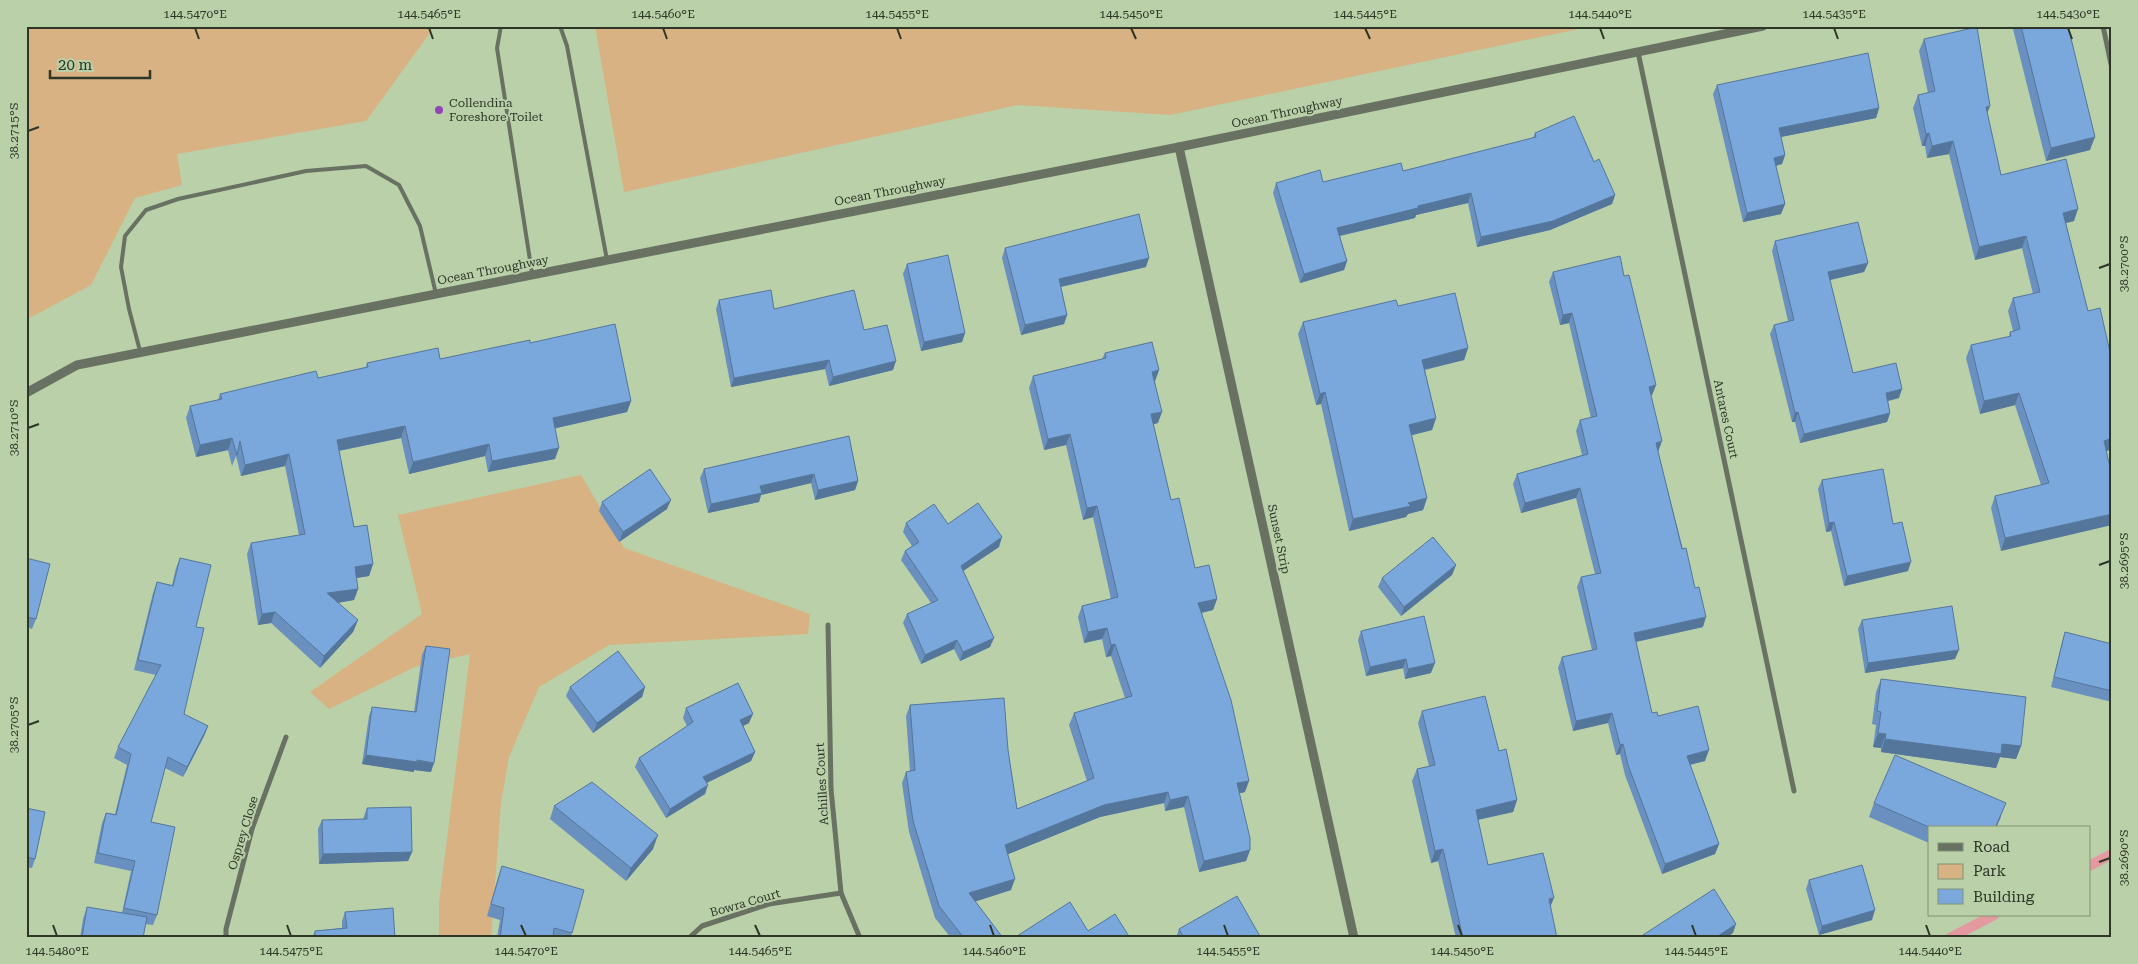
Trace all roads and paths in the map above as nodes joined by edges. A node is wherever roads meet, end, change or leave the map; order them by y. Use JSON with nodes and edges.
{"nodes":[{"id":1,"x":501,"y":26,"type":"edge"},
{"id":2,"x":560,"y":26,"type":"edge"},
{"id":3,"x":1763,"y":26,"type":"edge"},
{"id":4,"x":2103,"y":26,"type":"edge"},
{"id":5,"x":1638,"y":52,"type":"junction"},
{"id":6,"x":2112,"y":69,"type":"edge"},
{"id":7,"x":1179,"y":147,"type":"junction"},
{"id":8,"x":607,"y":260,"type":"junction"},
{"id":9,"x":532,"y":275,"type":"junction"},
{"id":10,"x":436,"y":294,"type":"junction"},
{"id":11,"x":141,"y":352,"type":"junction"},
{"id":12,"x":26,"y":393,"type":"edge"},
{"id":13,"x":828,"y":625,"type":"dead end"},
{"id":14,"x":286,"y":736,"type":"dead end"},
{"id":15,"x":1794,"y":791,"type":"dead end"},
{"id":16,"x":841,"y":893,"type":"junction"},
{"id":17,"x":226,"y":938,"type":"edge"},
{"id":18,"x":689,"y":938,"type":"edge"},
{"id":19,"x":860,"y":938,"type":"edge"},
{"id":20,"x":1354,"y":938,"type":"edge"}],
"edges":[{"from":1,"to":9,"type":"lane"},
{"from":2,"to":8,"type":"lane"},
{"from":3,"to":5,"type":"street","name":"Ocean Throughway"},
{"from":4,"to":6,"type":"street"},
{"from":5,"to":7,"type":"street","name":"Ocean Throughway"},
{"from":5,"to":15,"type":"street","name":"Antares Court"},
{"from":7,"to":8,"type":"street","name":"Ocean Throughway"},
{"from":7,"to":20,"type":"street","name":"Sunset Strip"},
{"from":8,"to":9,"type":"street","name":"Ocean Throughway"},
{"from":9,"to":10,"type":"street","name":"Ocean Throughway"},
{"from":10,"to":11,"type":"street","name":"Ocean Throughway"},
{"from":10,"to":11,"type":"lane"},
{"from":11,"to":12,"type":"street","name":"Ocean Throughway"},
{"from":13,"to":16,"type":"street","name":"Achilles Court"},
{"from":14,"to":17,"type":"street","name":"Osprey Close"},
{"from":16,"to":18,"type":"street","name":"Bowra Court"},
{"from":16,"to":19,"type":"street","name":"Achilles Court"}]}
